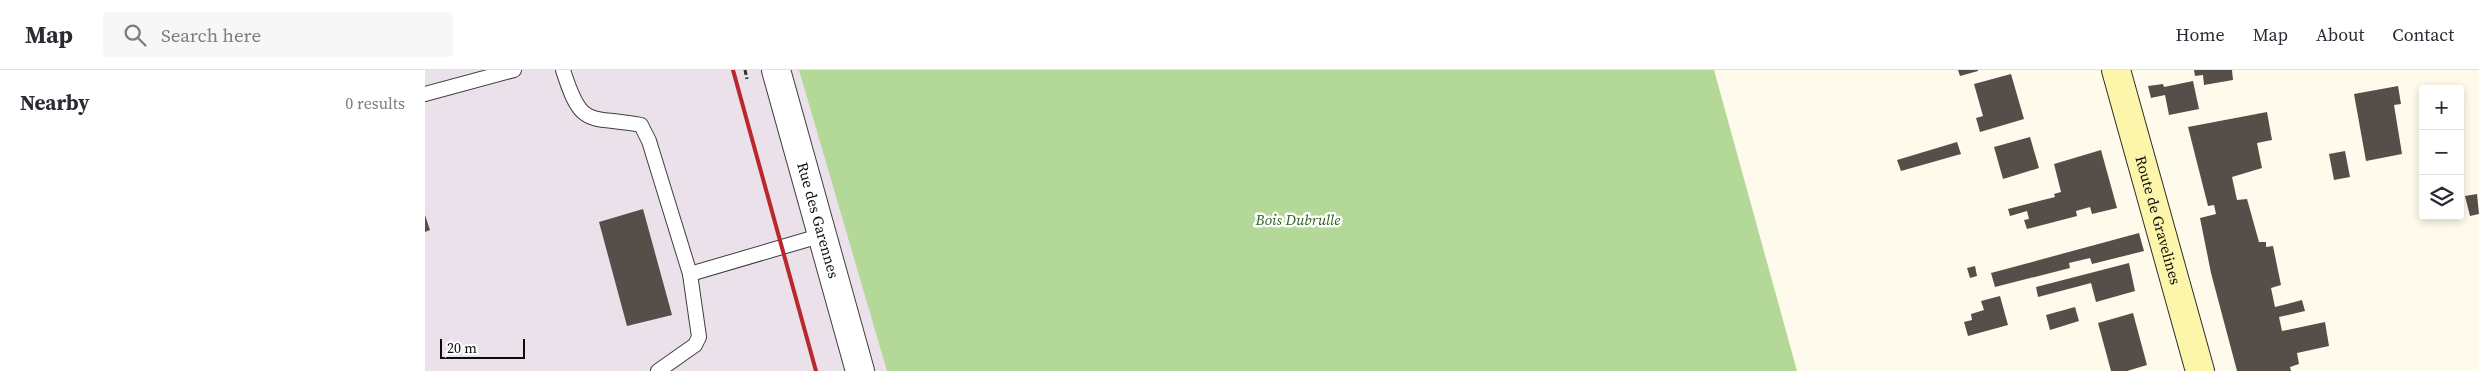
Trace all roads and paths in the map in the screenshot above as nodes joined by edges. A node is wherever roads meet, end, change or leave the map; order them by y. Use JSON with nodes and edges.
{"nodes":[{"id":1,"x":514,"y":70,"type":"edge"},
{"id":2,"x":563,"y":70,"type":"edge"},
{"id":3,"x":776,"y":70,"type":"edge"},
{"id":4,"x":2116,"y":70,"type":"edge"},
{"id":5,"x":425,"y":94,"type":"edge"},
{"id":6,"x":823,"y":235,"type":"junction"},
{"id":7,"x":690,"y":274,"type":"junction"},
{"id":8,"x":658,"y":371,"type":"edge"},
{"id":9,"x":860,"y":371,"type":"edge"},
{"id":10,"x":2200,"y":371,"type":"edge"}],
"edges":[{"from":1,"to":5,"type":"lane"},
{"from":2,"to":7,"type":"lane"},
{"from":3,"to":6,"type":"street","name":"Rue des Garennes"},
{"from":4,"to":10,"type":"main road","name":"Route de Gravelines"},
{"from":6,"to":7,"type":"lane"},
{"from":6,"to":9,"type":"street","name":"Rue des Garennes"},
{"from":7,"to":8,"type":"lane"}]}
